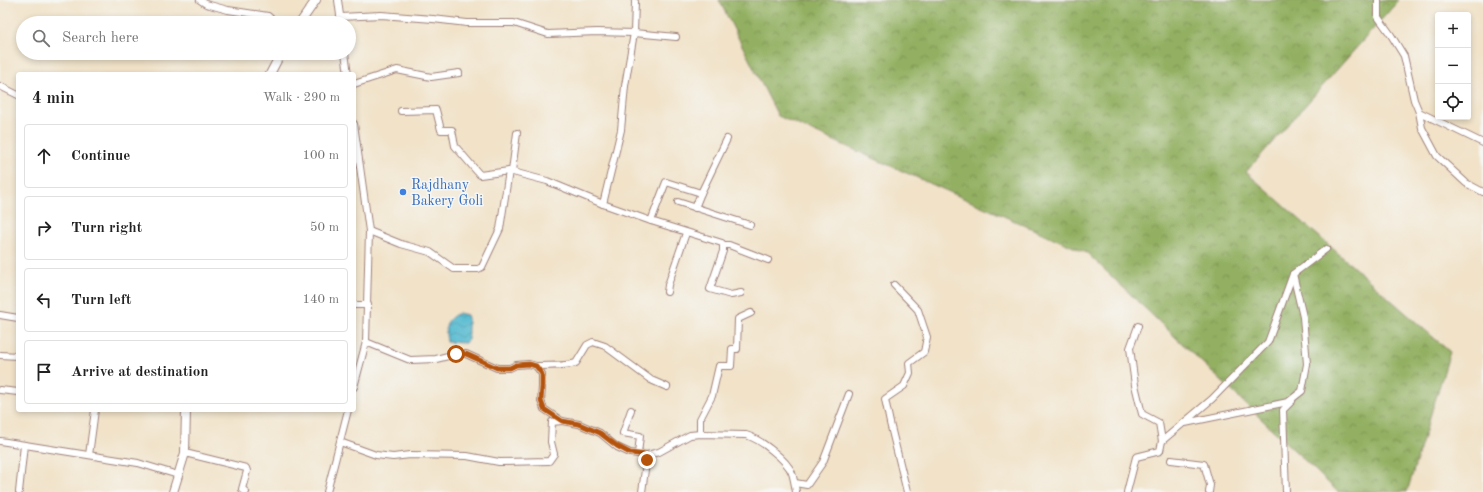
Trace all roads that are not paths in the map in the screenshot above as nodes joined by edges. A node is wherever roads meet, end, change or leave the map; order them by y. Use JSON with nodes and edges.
{"nodes":[{"id":1,"x":200,"y":0,"type":"edge"},
{"id":2,"x":316,"y":0,"type":"edge"},
{"id":3,"x":338,"y":0,"type":"edge"},
{"id":4,"x":1378,"y":0,"type":"edge"},
{"id":5,"x":635,"y":2,"type":"dead end"},
{"id":6,"x":268,"y":16,"type":"edge"},
{"id":7,"x":305,"y":16,"type":"edge"},
{"id":8,"x":340,"y":16,"type":"edge"},
{"id":9,"x":356,"y":18,"type":"edge"},
{"id":10,"x":634,"y":33,"type":"junction"},
{"id":11,"x":676,"y":37,"type":"dead end"},
{"id":12,"x":277,"y":60,"type":"edge"},
{"id":13,"x":346,"y":60,"type":"edge"},
{"id":14,"x":271,"y":72,"type":"edge"},
{"id":15,"x":348,"y":72,"type":"edge"},
{"id":16,"x":459,"y":72,"type":"dead end"},
{"id":17,"x":356,"y":83,"type":"edge"},
{"id":18,"x":0,"y":86,"type":"edge"},
{"id":19,"x":16,"y":94,"type":"edge"},
{"id":20,"x":401,"y":110,"type":"dead end"},
{"id":21,"x":1419,"y":112,"type":"junction"},
{"id":22,"x":517,"y":133,"type":"dead end"},
{"id":23,"x":356,"y":138,"type":"edge"},
{"id":24,"x":727,"y":139,"type":"dead end"},
{"id":25,"x":1483,"y":144,"type":"edge"},
{"id":26,"x":510,"y":171,"type":"junction"},
{"id":27,"x":1483,"y":192,"type":"edge"},
{"id":28,"x":701,"y":193,"type":"junction"},
{"id":29,"x":678,"y":202,"type":"dead end"},
{"id":30,"x":603,"y":204,"type":"junction"},
{"id":31,"x":695,"y":208,"type":"junction"},
{"id":32,"x":651,"y":221,"type":"junction"},
{"id":33,"x":750,"y":225,"type":"dead end"},
{"id":34,"x":369,"y":231,"type":"junction"},
{"id":35,"x":686,"y":233,"type":"junction"},
{"id":36,"x":723,"y":245,"type":"junction"},
{"id":37,"x":1326,"y":249,"type":"dead end"},
{"id":38,"x":768,"y":260,"type":"dead end"},
{"id":39,"x":1293,"y":274,"type":"junction"},
{"id":40,"x":894,"y":285,"type":"dead end"},
{"id":41,"x":667,"y":292,"type":"dead end"},
{"id":42,"x":741,"y":293,"type":"dead end"},
{"id":43,"x":356,"y":305,"type":"edge"},
{"id":44,"x":368,"y":305,"type":"junction"},
{"id":45,"x":751,"y":313,"type":"dead end"},
{"id":46,"x":0,"y":315,"type":"edge"},
{"id":47,"x":16,"y":318,"type":"edge"},
{"id":48,"x":1138,"y":326,"type":"dead end"},
{"id":49,"x":366,"y":342,"type":"junction"},
{"id":50,"x":0,"y":354,"type":"edge"},
{"id":51,"x":16,"y":356,"type":"edge"},
{"id":52,"x":536,"y":366,"type":"junction"},
{"id":53,"x":356,"y":380,"type":"edge"},
{"id":54,"x":668,"y":387,"type":"dead end"},
{"id":55,"x":0,"y":390,"type":"edge"},
{"id":56,"x":1302,"y":391,"type":"junction"},
{"id":57,"x":16,"y":392,"type":"edge"},
{"id":58,"x":849,"y":394,"type":"dead end"},
{"id":59,"x":631,"y":410,"type":"dead end"},
{"id":60,"x":95,"y":412,"type":"edge"},
{"id":61,"x":186,"y":412,"type":"edge"},
{"id":62,"x":348,"y":412,"type":"edge"},
{"id":63,"x":562,"y":421,"type":"junction"},
{"id":64,"x":1183,"y":423,"type":"junction"},
{"id":65,"x":700,"y":434,"type":"junction"},
{"id":66,"x":0,"y":441,"type":"edge"},
{"id":67,"x":1162,"y":441,"type":"junction"},
{"id":68,"x":340,"y":442,"type":"junction"},
{"id":69,"x":24,"y":445,"type":"junction"},
{"id":70,"x":185,"y":453,"type":"junction"},
{"id":71,"x":638,"y":454,"type":"junction"},
{"id":72,"x":90,"y":455,"type":"junction"},
{"id":73,"x":647,"y":455,"type":"junction"},
{"id":74,"x":1171,"y":460,"type":"dead end"},
{"id":75,"x":178,"y":475,"type":"junction"},
{"id":76,"x":794,"y":483,"type":"junction"},
{"id":77,"x":19,"y":492,"type":"edge"},
{"id":78,"x":173,"y":492,"type":"edge"},
{"id":79,"x":246,"y":492,"type":"edge"},
{"id":80,"x":327,"y":492,"type":"edge"},
{"id":81,"x":642,"y":492,"type":"edge"},
{"id":82,"x":796,"y":492,"type":"edge"},
{"id":83,"x":907,"y":492,"type":"edge"},
{"id":84,"x":1127,"y":492,"type":"edge"},
{"id":85,"x":1209,"y":492,"type":"edge"},
{"id":86,"x":1286,"y":492,"type":"edge"}],
"edges":[{"from":1,"to":6,"type":"street"},
{"from":2,"to":7,"type":"main road"},
{"from":3,"to":8,"type":"street"},
{"from":4,"to":21,"type":"street"},
{"from":5,"to":10,"type":"street"},
{"from":9,"to":10,"type":"street"},
{"from":10,"to":11,"type":"street"},
{"from":10,"to":30,"type":"street"},
{"from":12,"to":14,"type":"main road"},
{"from":13,"to":15,"type":"street"},
{"from":16,"to":17,"type":"street"},
{"from":18,"to":19,"type":"street"},
{"from":20,"to":26,"type":"street"},
{"from":21,"to":25,"type":"street"},
{"from":21,"to":27,"type":"street"},
{"from":22,"to":26,"type":"street"},
{"from":23,"to":34,"type":"street"},
{"from":24,"to":28,"type":"street"},
{"from":26,"to":30,"type":"street"},
{"from":26,"to":34,"type":"street"},
{"from":28,"to":31,"type":"street"},
{"from":28,"to":32,"type":"street"},
{"from":29,"to":31,"type":"street"},
{"from":30,"to":32,"type":"street"},
{"from":31,"to":33,"type":"street"},
{"from":32,"to":35,"type":"street"},
{"from":34,"to":44,"type":"street"},
{"from":35,"to":36,"type":"street"},
{"from":35,"to":41,"type":"street"},
{"from":36,"to":38,"type":"street"},
{"from":36,"to":42,"type":"street"},
{"from":37,"to":39,"type":"street"},
{"from":39,"to":56,"type":"street"},
{"from":39,"to":64,"type":"street"},
{"from":40,"to":83,"type":"street"},
{"from":43,"to":44,"type":"street"},
{"from":44,"to":49,"type":"street"},
{"from":45,"to":65,"type":"street"},
{"from":46,"to":47,"type":"street"},
{"from":48,"to":67,"type":"street"},
{"from":49,"to":52,"type":"street"},
{"from":49,"to":53,"type":"street"},
{"from":50,"to":51,"type":"street"},
{"from":52,"to":54,"type":"street"},
{"from":52,"to":63,"type":"street"},
{"from":55,"to":57,"type":"street"},
{"from":56,"to":64,"type":"street"},
{"from":56,"to":86,"type":"street"},
{"from":58,"to":76,"type":"street"},
{"from":59,"to":71,"type":"street"},
{"from":60,"to":72,"type":"street"},
{"from":61,"to":70,"type":"main road"},
{"from":62,"to":68,"type":"street"},
{"from":63,"to":68,"type":"street"},
{"from":63,"to":71,"type":"street"},
{"from":64,"to":67,"type":"street"},
{"from":65,"to":73,"type":"street"},
{"from":65,"to":76,"type":"street"},
{"from":66,"to":69,"type":"street"},
{"from":67,"to":84,"type":"street"},
{"from":68,"to":80,"type":"street"},
{"from":69,"to":72,"type":"street"},
{"from":69,"to":77,"type":"street"},
{"from":70,"to":75,"type":"main road"},
{"from":70,"to":79,"type":"street"},
{"from":71,"to":73,"type":"street"},
{"from":72,"to":75,"type":"street"},
{"from":73,"to":81,"type":"street"},
{"from":74,"to":85,"type":"street"},
{"from":75,"to":78,"type":"main road"},
{"from":76,"to":82,"type":"street"}]}
